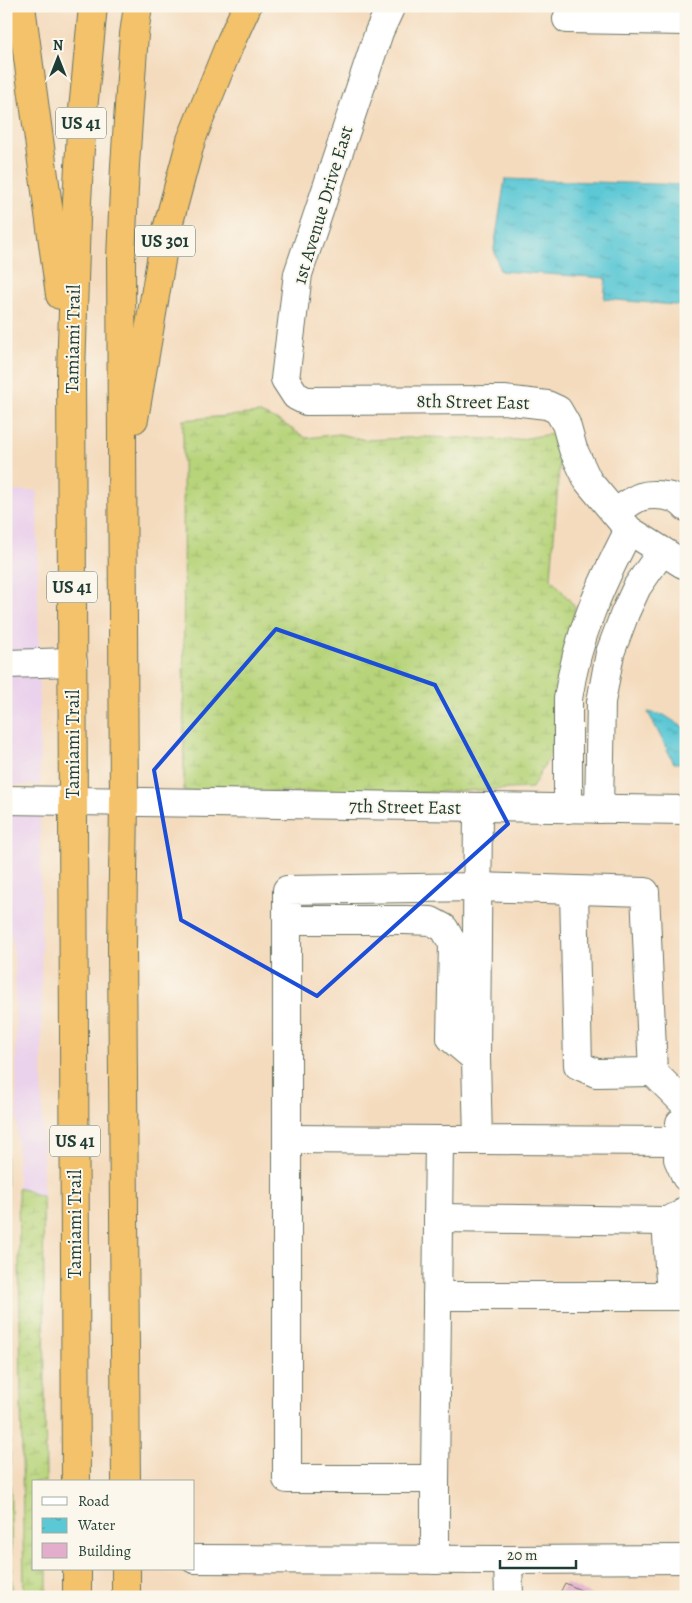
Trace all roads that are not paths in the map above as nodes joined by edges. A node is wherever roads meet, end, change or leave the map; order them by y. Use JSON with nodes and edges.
{"nodes":[{"id":1,"x":21,"y":6,"type":"edge"},
{"id":2,"x":93,"y":6,"type":"edge"},
{"id":3,"x":138,"y":6,"type":"edge"},
{"id":4,"x":247,"y":6,"type":"edge"},
{"id":5,"x":391,"y":6,"type":"edge"},
{"id":6,"x":567,"y":19,"type":"dead end"},
{"id":7,"x":686,"y":21,"type":"edge"},
{"id":8,"x":71,"y":373,"type":"junction"},
{"id":9,"x":306,"y":400,"type":"joint"},
{"id":10,"x":122,"y":486,"type":"junction"},
{"id":11,"x":686,"y":507,"type":"edge"},
{"id":12,"x":622,"y":522,"type":"junction"},
{"id":13,"x":679,"y":559,"type":"edge"},
{"id":14,"x":596,"y":598,"type":"junction"},
{"id":15,"x":625,"y":613,"type":"junction"},
{"id":16,"x":73,"y":662,"type":"junction"},
{"id":17,"x":6,"y":664,"type":"edge"},
{"id":18,"x":568,"y":699,"type":"junction"},
{"id":19,"x":601,"y":702,"type":"junction"},
{"id":20,"x":6,"y":800,"type":"edge"},
{"id":21,"x":74,"y":801,"type":"junction"},
{"id":22,"x":124,"y":802,"type":"junction"},
{"id":23,"x":478,"y":808,"type":"junction"},
{"id":24,"x":568,"y":809,"type":"junction"},
{"id":25,"x":599,"y":809,"type":"junction"},
{"id":26,"x":686,"y":810,"type":"edge"},
{"id":27,"x":478,"y":887,"type":"junction"},
{"id":28,"x":574,"y":891,"type":"junction"},
{"id":29,"x":287,"y":920,"type":"junction"},
{"id":30,"x":476,"y":1059,"type":"junction"},
{"id":31,"x":653,"y":1072,"type":"junction"},
{"id":32,"x":684,"y":1099,"type":"edge"},
{"id":33,"x":287,"y":1139,"type":"junction"},
{"id":34,"x":439,"y":1140,"type":"junction"},
{"id":35,"x":478,"y":1140,"type":"junction"},
{"id":36,"x":679,"y":1140,"type":"junction"},
{"id":37,"x":686,"y":1177,"type":"edge"},
{"id":38,"x":676,"y":1216,"type":"edge"},
{"id":39,"x":438,"y":1218,"type":"junction"},
{"id":40,"x":437,"y":1296,"type":"junction"},
{"id":41,"x":678,"y":1296,"type":"edge"},
{"id":42,"x":76,"y":1480,"type":"edge"},
{"id":43,"x":126,"y":1480,"type":"edge"},
{"id":44,"x":435,"y":1480,"type":"junction"},
{"id":45,"x":195,"y":1559,"type":"edge"},
{"id":46,"x":686,"y":1559,"type":"edge"},
{"id":47,"x":435,"y":1560,"type":"junction"},
{"id":48,"x":508,"y":1560,"type":"junction"},
{"id":49,"x":76,"y":1570,"type":"edge"},
{"id":50,"x":126,"y":1570,"type":"edge"},
{"id":51,"x":77,"y":1597,"type":"edge"},
{"id":52,"x":126,"y":1597,"type":"edge"},
{"id":53,"x":509,"y":1597,"type":"edge"}],
"edges":[{"from":1,"to":8,"type":"highway"},
{"from":2,"to":8,"type":"highway","name":"Tamiami Trail","number":"US 41"},
{"from":3,"to":10,"type":"highway","number":"US 41"},
{"from":4,"to":10,"type":"highway","number":"US 301"},
{"from":5,"to":9,"type":"street","name":"1st Avenue Drive East"},
{"from":6,"to":7,"type":"street"},
{"from":8,"to":16,"type":"highway","name":"Tamiami Trail","number":"US 41"},
{"from":9,"to":12,"type":"street","name":"8th Street East"},
{"from":10,"to":22,"type":"highway","number":"US 41"},
{"from":11,"to":12,"type":"street"},
{"from":12,"to":13,"type":"street","name":"8th Street East"},
{"from":12,"to":14,"type":"street"},
{"from":13,"to":15,"type":"street"},
{"from":14,"to":15,"type":"street"},
{"from":14,"to":18,"type":"street"},
{"from":15,"to":19,"type":"street"},
{"from":16,"to":17,"type":"street"},
{"from":16,"to":21,"type":"highway","name":"Tamiami Trail","number":"US 41"},
{"from":18,"to":19,"type":"street"},
{"from":18,"to":24,"type":"street"},
{"from":19,"to":25,"type":"street"},
{"from":20,"to":21,"type":"street","name":"7th Street East"},
{"from":21,"to":22,"type":"street","name":"7th Street East"},
{"from":21,"to":42,"type":"highway","name":"Tamiami Trail","number":"US 41"},
{"from":22,"to":23,"type":"street","name":"7th Street East"},
{"from":22,"to":43,"type":"highway","number":"US 41"},
{"from":23,"to":24,"type":"street","name":"7th Street East"},
{"from":23,"to":27,"type":"street"},
{"from":24,"to":25,"type":"street","name":"7th Street East"},
{"from":25,"to":26,"type":"street","name":"7th Street East"},
{"from":27,"to":28,"type":"street"},
{"from":27,"to":29,"type":"street"},
{"from":27,"to":30,"type":"street"},
{"from":28,"to":31,"type":"street"},
{"from":28,"to":31,"type":"street"},
{"from":29,"to":30,"type":"street"},
{"from":29,"to":33,"type":"street"},
{"from":30,"to":35,"type":"street"},
{"from":31,"to":32,"type":"street"},
{"from":32,"to":36,"type":"street"},
{"from":33,"to":34,"type":"street"},
{"from":33,"to":44,"type":"street"},
{"from":34,"to":35,"type":"street"},
{"from":34,"to":39,"type":"street"},
{"from":35,"to":36,"type":"street"},
{"from":36,"to":37,"type":"street"},
{"from":38,"to":39,"type":"street"},
{"from":38,"to":41,"type":"street"},
{"from":39,"to":40,"type":"street"},
{"from":40,"to":41,"type":"street"},
{"from":40,"to":44,"type":"street"},
{"from":44,"to":47,"type":"street"},
{"from":45,"to":47,"type":"street"},
{"from":46,"to":48,"type":"street"},
{"from":47,"to":48,"type":"street"},
{"from":48,"to":53,"type":"street"},
{"from":49,"to":51,"type":"highway"},
{"from":50,"to":52,"type":"highway"}]}
